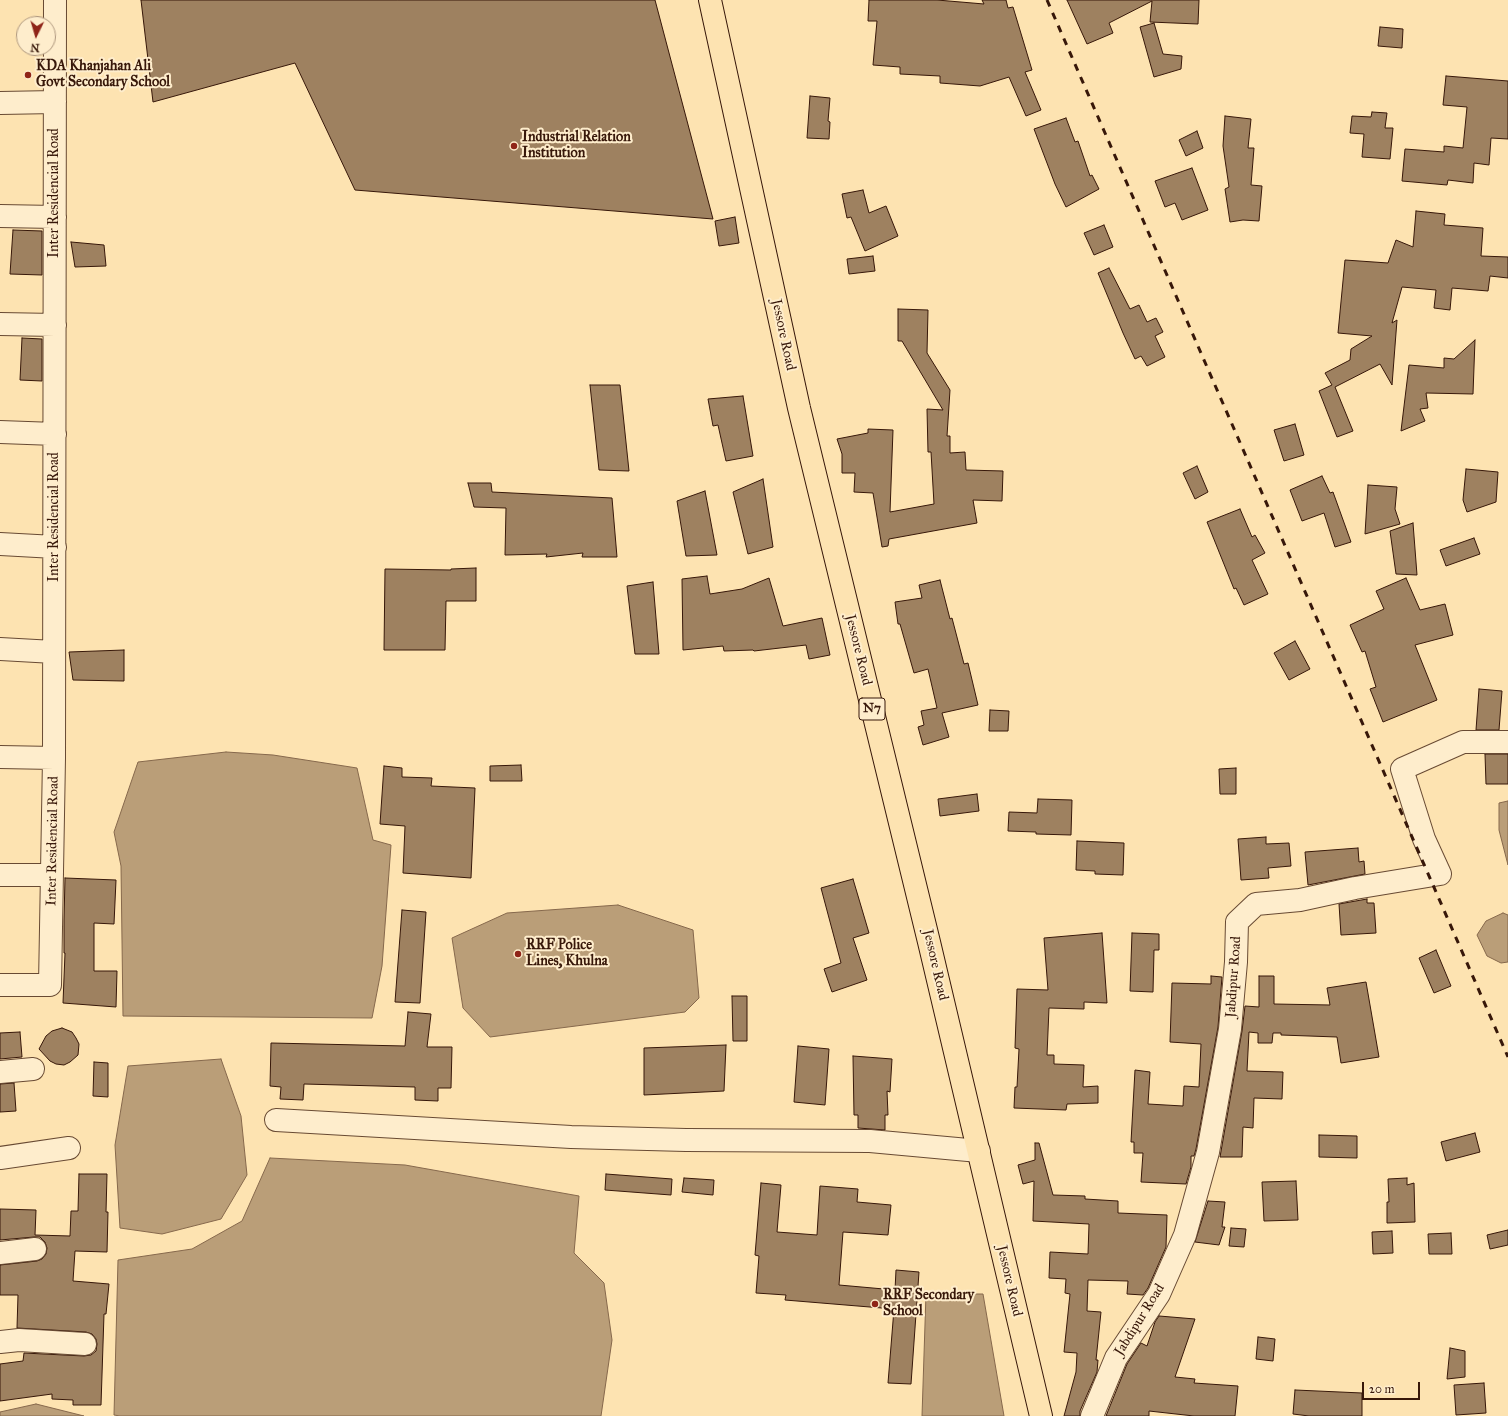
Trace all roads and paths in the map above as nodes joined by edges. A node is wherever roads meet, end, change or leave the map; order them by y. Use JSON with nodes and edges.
{"nodes":[{"id":1,"x":55,"y":0,"type":"edge"},
{"id":2,"x":710,"y":0,"type":"edge"},
{"id":3,"x":55,"y":102,"type":"junction"},
{"id":4,"x":0,"y":103,"type":"edge"},
{"id":5,"x":0,"y":216,"type":"edge"},
{"id":6,"x":55,"y":218,"type":"junction"},
{"id":7,"x":0,"y":324,"type":"edge"},
{"id":8,"x":55,"y":325,"type":"junction"},
{"id":9,"x":0,"y":432,"type":"edge"},
{"id":10,"x":55,"y":434,"type":"junction"},
{"id":11,"x":0,"y":544,"type":"edge"},
{"id":12,"x":54,"y":547,"type":"junction"},
{"id":13,"x":0,"y":649,"type":"edge"},
{"id":14,"x":54,"y":652,"type":"junction"},
{"id":15,"x":1508,"y":742,"type":"edge"},
{"id":16,"x":0,"y":757,"type":"edge"},
{"id":17,"x":54,"y":758,"type":"junction"},
{"id":18,"x":0,"y":874,"type":"edge"},
{"id":19,"x":52,"y":875,"type":"junction"},
{"id":20,"x":0,"y":985,"type":"edge"},
{"id":21,"x":34,"y":1069,"type":"dead end"},
{"id":22,"x":0,"y":1072,"type":"edge"},
{"id":23,"x":276,"y":1120,"type":"dead end"},
{"id":24,"x":69,"y":1148,"type":"dead end"},
{"id":25,"x":979,"y":1151,"type":"junction"},
{"id":26,"x":0,"y":1158,"type":"edge"},
{"id":27,"x":35,"y":1248,"type":"dead end"},
{"id":28,"x":0,"y":1253,"type":"edge"},
{"id":29,"x":0,"y":1342,"type":"edge"},
{"id":30,"x":85,"y":1344,"type":"dead end"},
{"id":31,"x":1041,"y":1416,"type":"edge"},
{"id":32,"x":1092,"y":1416,"type":"edge"}],
"edges":[{"from":1,"to":3,"type":"street","name":"Inter Residencial Road"},
{"from":2,"to":25,"type":"highway","name":"Jessore Road","number":"N7"},
{"from":3,"to":4,"type":"street"},
{"from":3,"to":6,"type":"street","name":"Inter Residencial Road"},
{"from":5,"to":6,"type":"street"},
{"from":6,"to":8,"type":"street","name":"Inter Residencial Road"},
{"from":7,"to":8,"type":"street"},
{"from":8,"to":10,"type":"street","name":"Inter Residencial Road"},
{"from":9,"to":10,"type":"street"},
{"from":10,"to":12,"type":"street","name":"Inter Residencial Road"},
{"from":11,"to":12,"type":"street"},
{"from":12,"to":14,"type":"street","name":"Inter Residencial Road"},
{"from":13,"to":14,"type":"street"},
{"from":14,"to":17,"type":"street","name":"Inter Residencial Road"},
{"from":15,"to":32,"type":"street","name":"Jabdipur Road"},
{"from":16,"to":17,"type":"street"},
{"from":17,"to":19,"type":"street","name":"Inter Residencial Road"},
{"from":18,"to":19,"type":"street"},
{"from":19,"to":20,"type":"street","name":"Inter Residencial Road"},
{"from":21,"to":22,"type":"street"},
{"from":23,"to":25,"type":"street"},
{"from":24,"to":26,"type":"street"},
{"from":25,"to":31,"type":"highway","name":"Jessore Road","number":"N7"},
{"from":27,"to":28,"type":"street"},
{"from":29,"to":30,"type":"street"}]}
